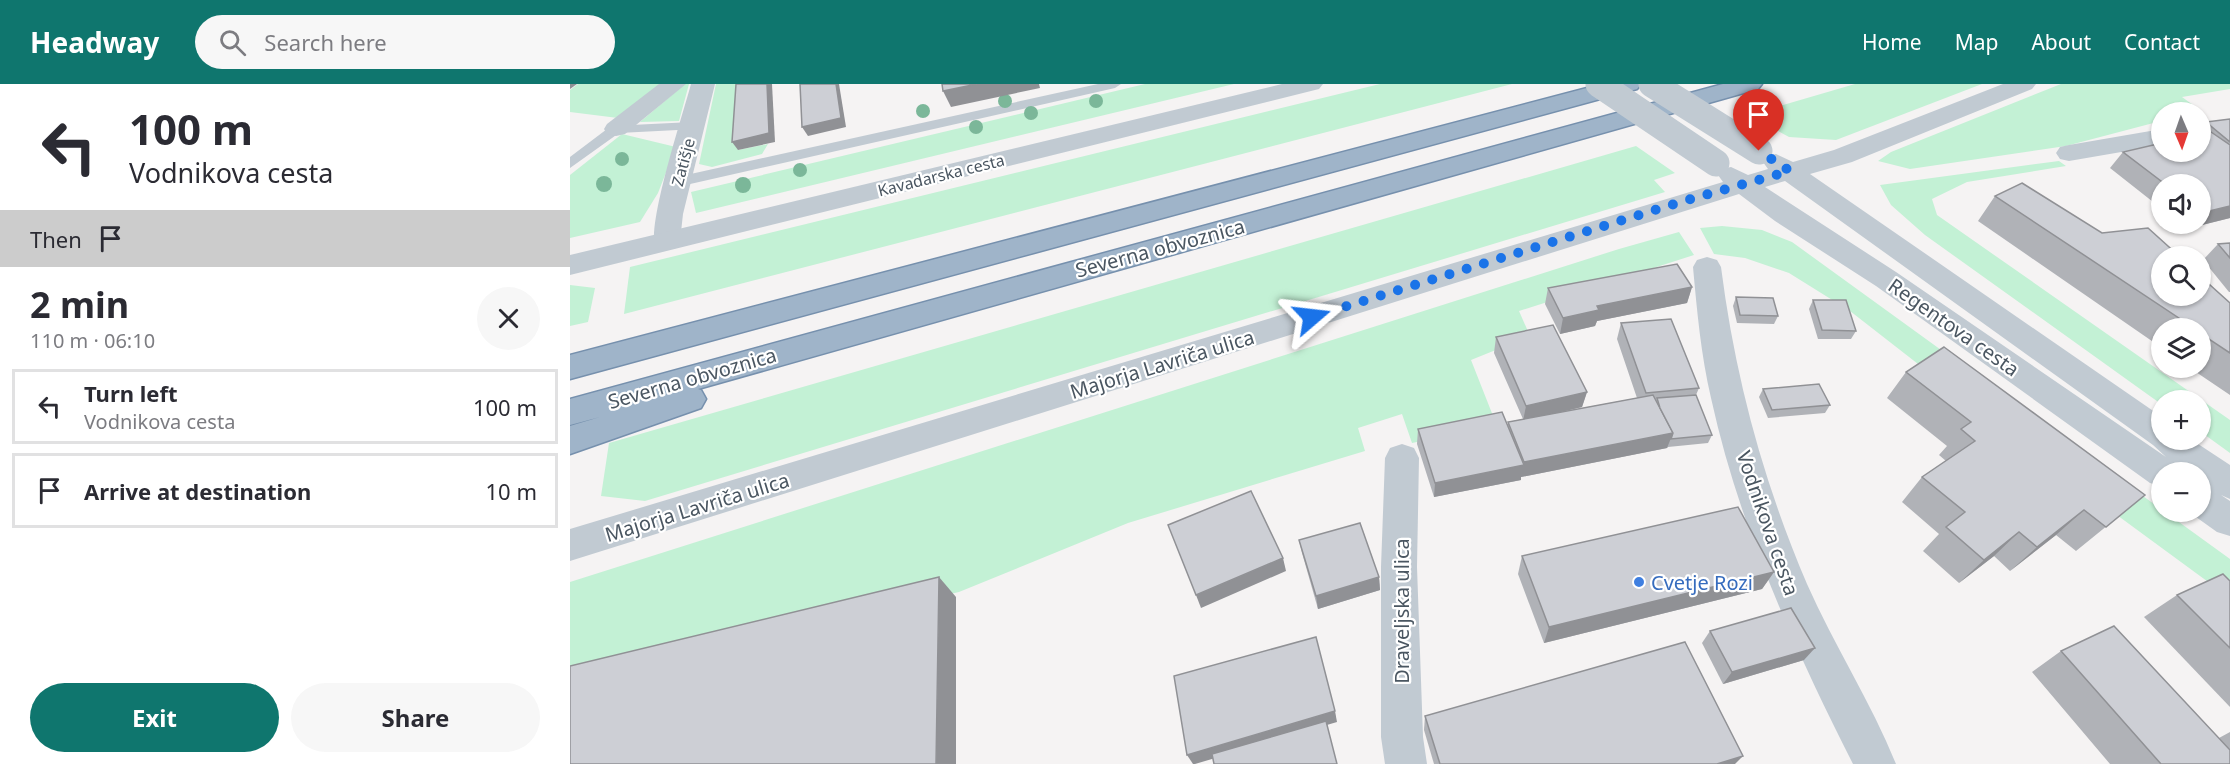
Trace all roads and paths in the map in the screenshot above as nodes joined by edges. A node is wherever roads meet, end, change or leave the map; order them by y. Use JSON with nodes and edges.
{"nodes":[{"id":1,"x":674,"y":84,"type":"edge"},
{"id":2,"x":704,"y":84,"type":"edge"},
{"id":3,"x":1114,"y":84,"type":"edge"},
{"id":4,"x":1311,"y":84,"type":"edge"},
{"id":5,"x":1599,"y":84,"type":"edge"},
{"id":6,"x":1629,"y":84,"type":"edge"},
{"id":7,"x":1652,"y":84,"type":"edge"},
{"id":8,"x":1750,"y":84,"type":"edge"},
{"id":9,"x":2024,"y":84,"type":"edge"},
{"id":10,"x":692,"y":126,"type":"junction"},
{"id":11,"x":616,"y":129,"type":"junction"},
{"id":12,"x":2151,"y":139,"type":"edge"},
{"id":13,"x":2069,"y":153,"type":"dead end"},
{"id":14,"x":570,"y":164,"type":"edge"},
{"id":15,"x":1790,"y":171,"type":"junction"},
{"id":16,"x":677,"y":182,"type":"junction"},
{"id":17,"x":1744,"y":185,"type":"junction"},
{"id":18,"x":666,"y":242,"type":"junction"},
{"id":19,"x":570,"y":265,"type":"edge"},
{"id":20,"x":1707,"y":267,"type":"dead end"},
{"id":21,"x":670,"y":340,"type":"junction"},
{"id":22,"x":803,"y":347,"type":"junction"},
{"id":23,"x":570,"y":357,"type":"edge"},
{"id":24,"x":570,"y":367,"type":"edge"},
{"id":25,"x":570,"y":412,"type":"edge"},
{"id":26,"x":2151,"y":427,"type":"edge"},
{"id":27,"x":570,"y":440,"type":"edge"},
{"id":28,"x":2181,"y":450,"type":"edge"},
{"id":29,"x":1402,"y":458,"type":"dead end"},
{"id":30,"x":2151,"y":465,"type":"edge"},
{"id":31,"x":2230,"y":484,"type":"edge"},
{"id":32,"x":2211,"y":508,"type":"edge"},
{"id":33,"x":2230,"y":521,"type":"edge"},
{"id":34,"x":570,"y":545,"type":"edge"},
{"id":35,"x":1406,"y":764,"type":"edge"},
{"id":36,"x":1875,"y":764,"type":"edge"}],
"edges":[{"from":1,"to":11,"type":"street"},
{"from":2,"to":10,"type":"street","name":"Zatišje"},
{"from":3,"to":16,"type":"lane"},
{"from":4,"to":18,"type":"street","name":"Kavadarska cesta"},
{"from":5,"to":17,"type":"street","bridge":true},
{"from":6,"to":21,"type":"highway","name":"Severna obvoznica"},
{"from":7,"to":15,"type":"street","bridge":true},
{"from":8,"to":22,"type":"highway","name":"Severna obvoznica"},
{"from":9,"to":15,"type":"street","name":"Majorja Lavriča ulica"},
{"from":10,"to":11,"type":"lane"},
{"from":10,"to":16,"type":"street","name":"Zatišje"},
{"from":11,"to":14,"type":"lane"},
{"from":12,"to":13,"type":"street"},
{"from":15,"to":17,"type":"street","name":"Majorja Lavriča ulica"},
{"from":15,"to":26,"type":"street","name":"Regentova cesta"},
{"from":16,"to":18,"type":"street","name":"Zatišje"},
{"from":17,"to":30,"type":"street","name":"Regentova cesta"},
{"from":17,"to":34,"type":"street","name":"Majorja Lavriča ulica"},
{"from":18,"to":19,"type":"street","name":"Kavadarska cesta"},
{"from":20,"to":36,"type":"street","name":"Vodnikova cesta"},
{"from":21,"to":23,"type":"highway"},
{"from":21,"to":24,"type":"highway","name":"Severna obvoznica"},
{"from":22,"to":25,"type":"highway","name":"Severna obvoznica"},
{"from":22,"to":27,"type":"highway"},
{"from":28,"to":31,"type":"street"},
{"from":29,"to":35,"type":"street","name":"Draveljska ulica"},
{"from":32,"to":33,"type":"street"}]}
